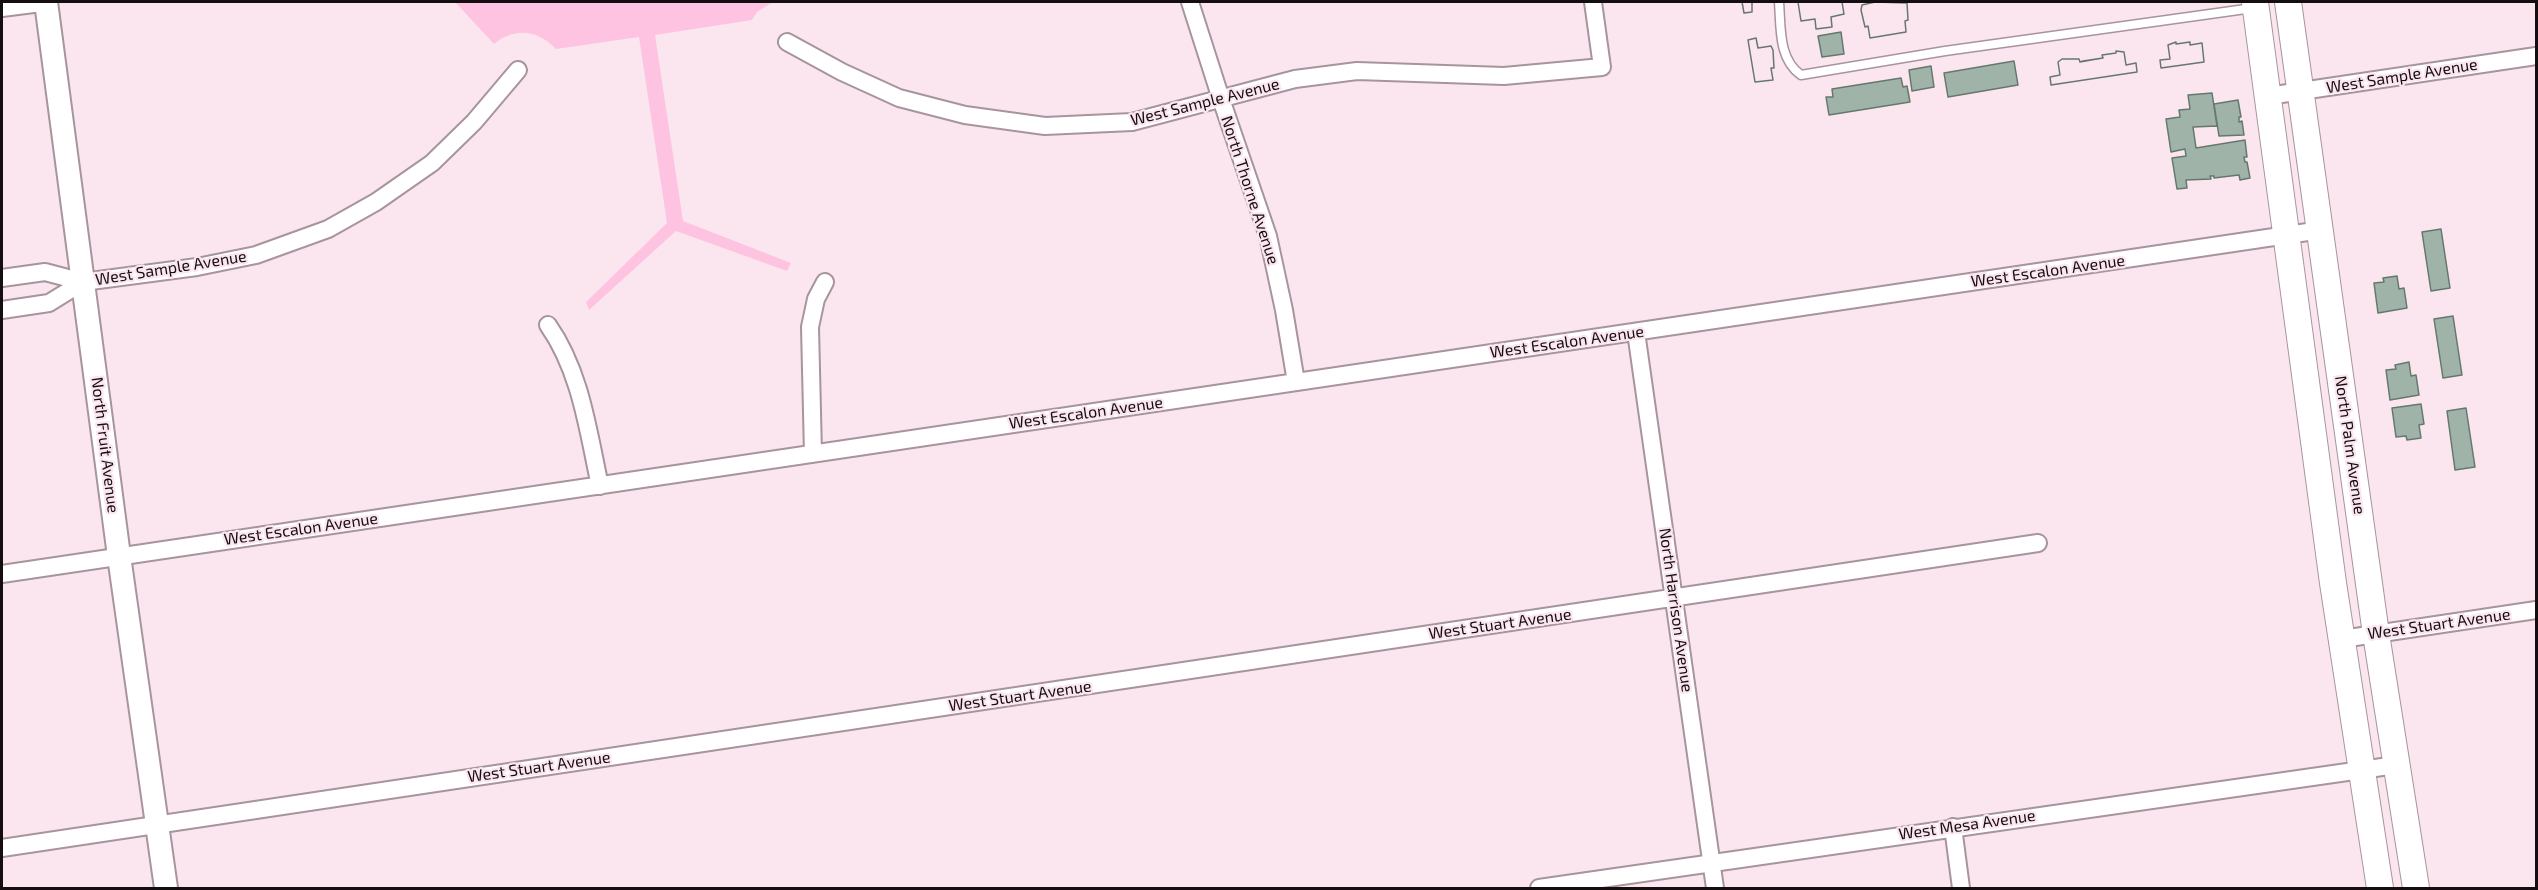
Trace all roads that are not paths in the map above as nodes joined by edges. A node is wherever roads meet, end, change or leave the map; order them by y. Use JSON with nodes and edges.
{"nodes":[{"id":1,"x":47,"y":2,"type":"edge"},
{"id":2,"x":1190,"y":2,"type":"edge"},
{"id":3,"x":1593,"y":2,"type":"edge"},
{"id":4,"x":1779,"y":2,"type":"edge"},
{"id":5,"x":2288,"y":2,"type":"edge"},
{"id":6,"x":2256,"y":5,"type":"edge"},
{"id":7,"x":2,"y":8,"type":"edge"},
{"id":8,"x":787,"y":42,"type":"dead end"},
{"id":9,"x":2536,"y":56,"type":"edge"},
{"id":10,"x":518,"y":70,"type":"dead end"},
{"id":11,"x":2301,"y":91,"type":"junction"},
{"id":12,"x":2268,"y":96,"type":"junction"},
{"id":13,"x":1221,"y":99,"type":"junction"},
{"id":14,"x":2321,"y":230,"type":"junction"},
{"id":15,"x":2286,"y":236,"type":"junction"},
{"id":16,"x":2,"y":278,"type":"edge"},
{"id":17,"x":83,"y":282,"type":"junction"},
{"id":18,"x":825,"y":282,"type":"dead end"},
{"id":19,"x":2,"y":310,"type":"edge"},
{"id":20,"x":548,"y":325,"type":"dead end"},
{"id":21,"x":1636,"y":332,"type":"junction"},
{"id":22,"x":1296,"y":382,"type":"junction"},
{"id":23,"x":813,"y":454,"type":"junction"},
{"id":24,"x":600,"y":486,"type":"junction"},
{"id":25,"x":2038,"y":543,"type":"dead end"},
{"id":26,"x":119,"y":556,"type":"junction"},
{"id":27,"x":2,"y":574,"type":"edge"},
{"id":28,"x":1674,"y":599,"type":"junction"},
{"id":29,"x":2536,"y":610,"type":"edge"},
{"id":30,"x":2376,"y":634,"type":"junction"},
{"id":31,"x":2342,"y":639,"type":"junction"},
{"id":32,"x":2396,"y":765,"type":"junction"},
{"id":33,"x":2360,"y":770,"type":"junction"},
{"id":34,"x":157,"y":823,"type":"junction"},
{"id":35,"x":1953,"y":827,"type":"junction"},
{"id":36,"x":2,"y":848,"type":"edge"},
{"id":37,"x":1711,"y":863,"type":"junction"},
{"id":38,"x":166,"y":888,"type":"edge"},
{"id":39,"x":1539,"y":888,"type":"edge"},
{"id":40,"x":1715,"y":888,"type":"edge"},
{"id":41,"x":1962,"y":888,"type":"edge"},
{"id":42,"x":2380,"y":888,"type":"edge"},
{"id":43,"x":2416,"y":888,"type":"edge"}],
"edges":[{"from":1,"to":7,"type":"street"},
{"from":1,"to":17,"type":"street","name":"North Fruit Avenue"},
{"from":2,"to":13,"type":"street","name":"North Thorne Avenue"},
{"from":3,"to":13,"type":"street","name":"West Sample Avenue"},
{"from":4,"to":6,"type":"lane"},
{"from":5,"to":11,"type":"main road","name":"North Palm Avenue"},
{"from":6,"to":12,"type":"main road"},
{"from":8,"to":13,"type":"street","name":"West Sample Avenue"},
{"from":9,"to":11,"type":"street","name":"West Sample Avenue"},
{"from":10,"to":17,"type":"street","name":"West Sample Avenue"},
{"from":11,"to":12,"type":"street","name":"West Sample Avenue"},
{"from":11,"to":14,"type":"main road","name":"North Palm Avenue"},
{"from":12,"to":15,"type":"main road"},
{"from":13,"to":22,"type":"street","name":"North Thorne Avenue"},
{"from":14,"to":15,"type":"street","name":"West Escalon Avenue"},
{"from":14,"to":30,"type":"main road","name":"North Palm Avenue"},
{"from":15,"to":21,"type":"street","name":"West Escalon Avenue"},
{"from":15,"to":31,"type":"main road"},
{"from":16,"to":17,"type":"street","name":"West Sample Avenue"},
{"from":17,"to":19,"type":"street","name":"West Sample Avenue"},
{"from":17,"to":26,"type":"street","name":"North Fruit Avenue"},
{"from":18,"to":23,"type":"street"},
{"from":20,"to":24,"type":"street"},
{"from":21,"to":22,"type":"street","name":"West Escalon Avenue"},
{"from":21,"to":28,"type":"street","name":"North Harrison Avenue"},
{"from":22,"to":23,"type":"street","name":"West Escalon Avenue"},
{"from":23,"to":24,"type":"street","name":"West Escalon Avenue"},
{"from":24,"to":26,"type":"street","name":"West Escalon Avenue"},
{"from":25,"to":28,"type":"street","name":"West Stuart Avenue"},
{"from":26,"to":27,"type":"street","name":"West Escalon Avenue"},
{"from":26,"to":34,"type":"street","name":"North Fruit Avenue"},
{"from":28,"to":34,"type":"street","name":"West Stuart Avenue"},
{"from":28,"to":37,"type":"street","name":"North Harrison Avenue"},
{"from":29,"to":30,"type":"street","name":"West Stuart Avenue"},
{"from":30,"to":31,"type":"street","name":"West Stuart Avenue"},
{"from":30,"to":32,"type":"main road","name":"North Palm Avenue"},
{"from":31,"to":33,"type":"main road"},
{"from":32,"to":33,"type":"street","name":"West Mesa Avenue"},
{"from":32,"to":43,"type":"main road","name":"North Palm Avenue"},
{"from":33,"to":35,"type":"street","name":"West Mesa Avenue"},
{"from":33,"to":42,"type":"main road"},
{"from":34,"to":36,"type":"street","name":"West Stuart Avenue"},
{"from":34,"to":38,"type":"street","name":"North Fruit Avenue"},
{"from":35,"to":37,"type":"street","name":"West Mesa Avenue"},
{"from":35,"to":41,"type":"street"},
{"from":37,"to":39,"type":"street","name":"West Mesa Avenue"},
{"from":37,"to":40,"type":"street","name":"North Harrison Avenue"}]}
